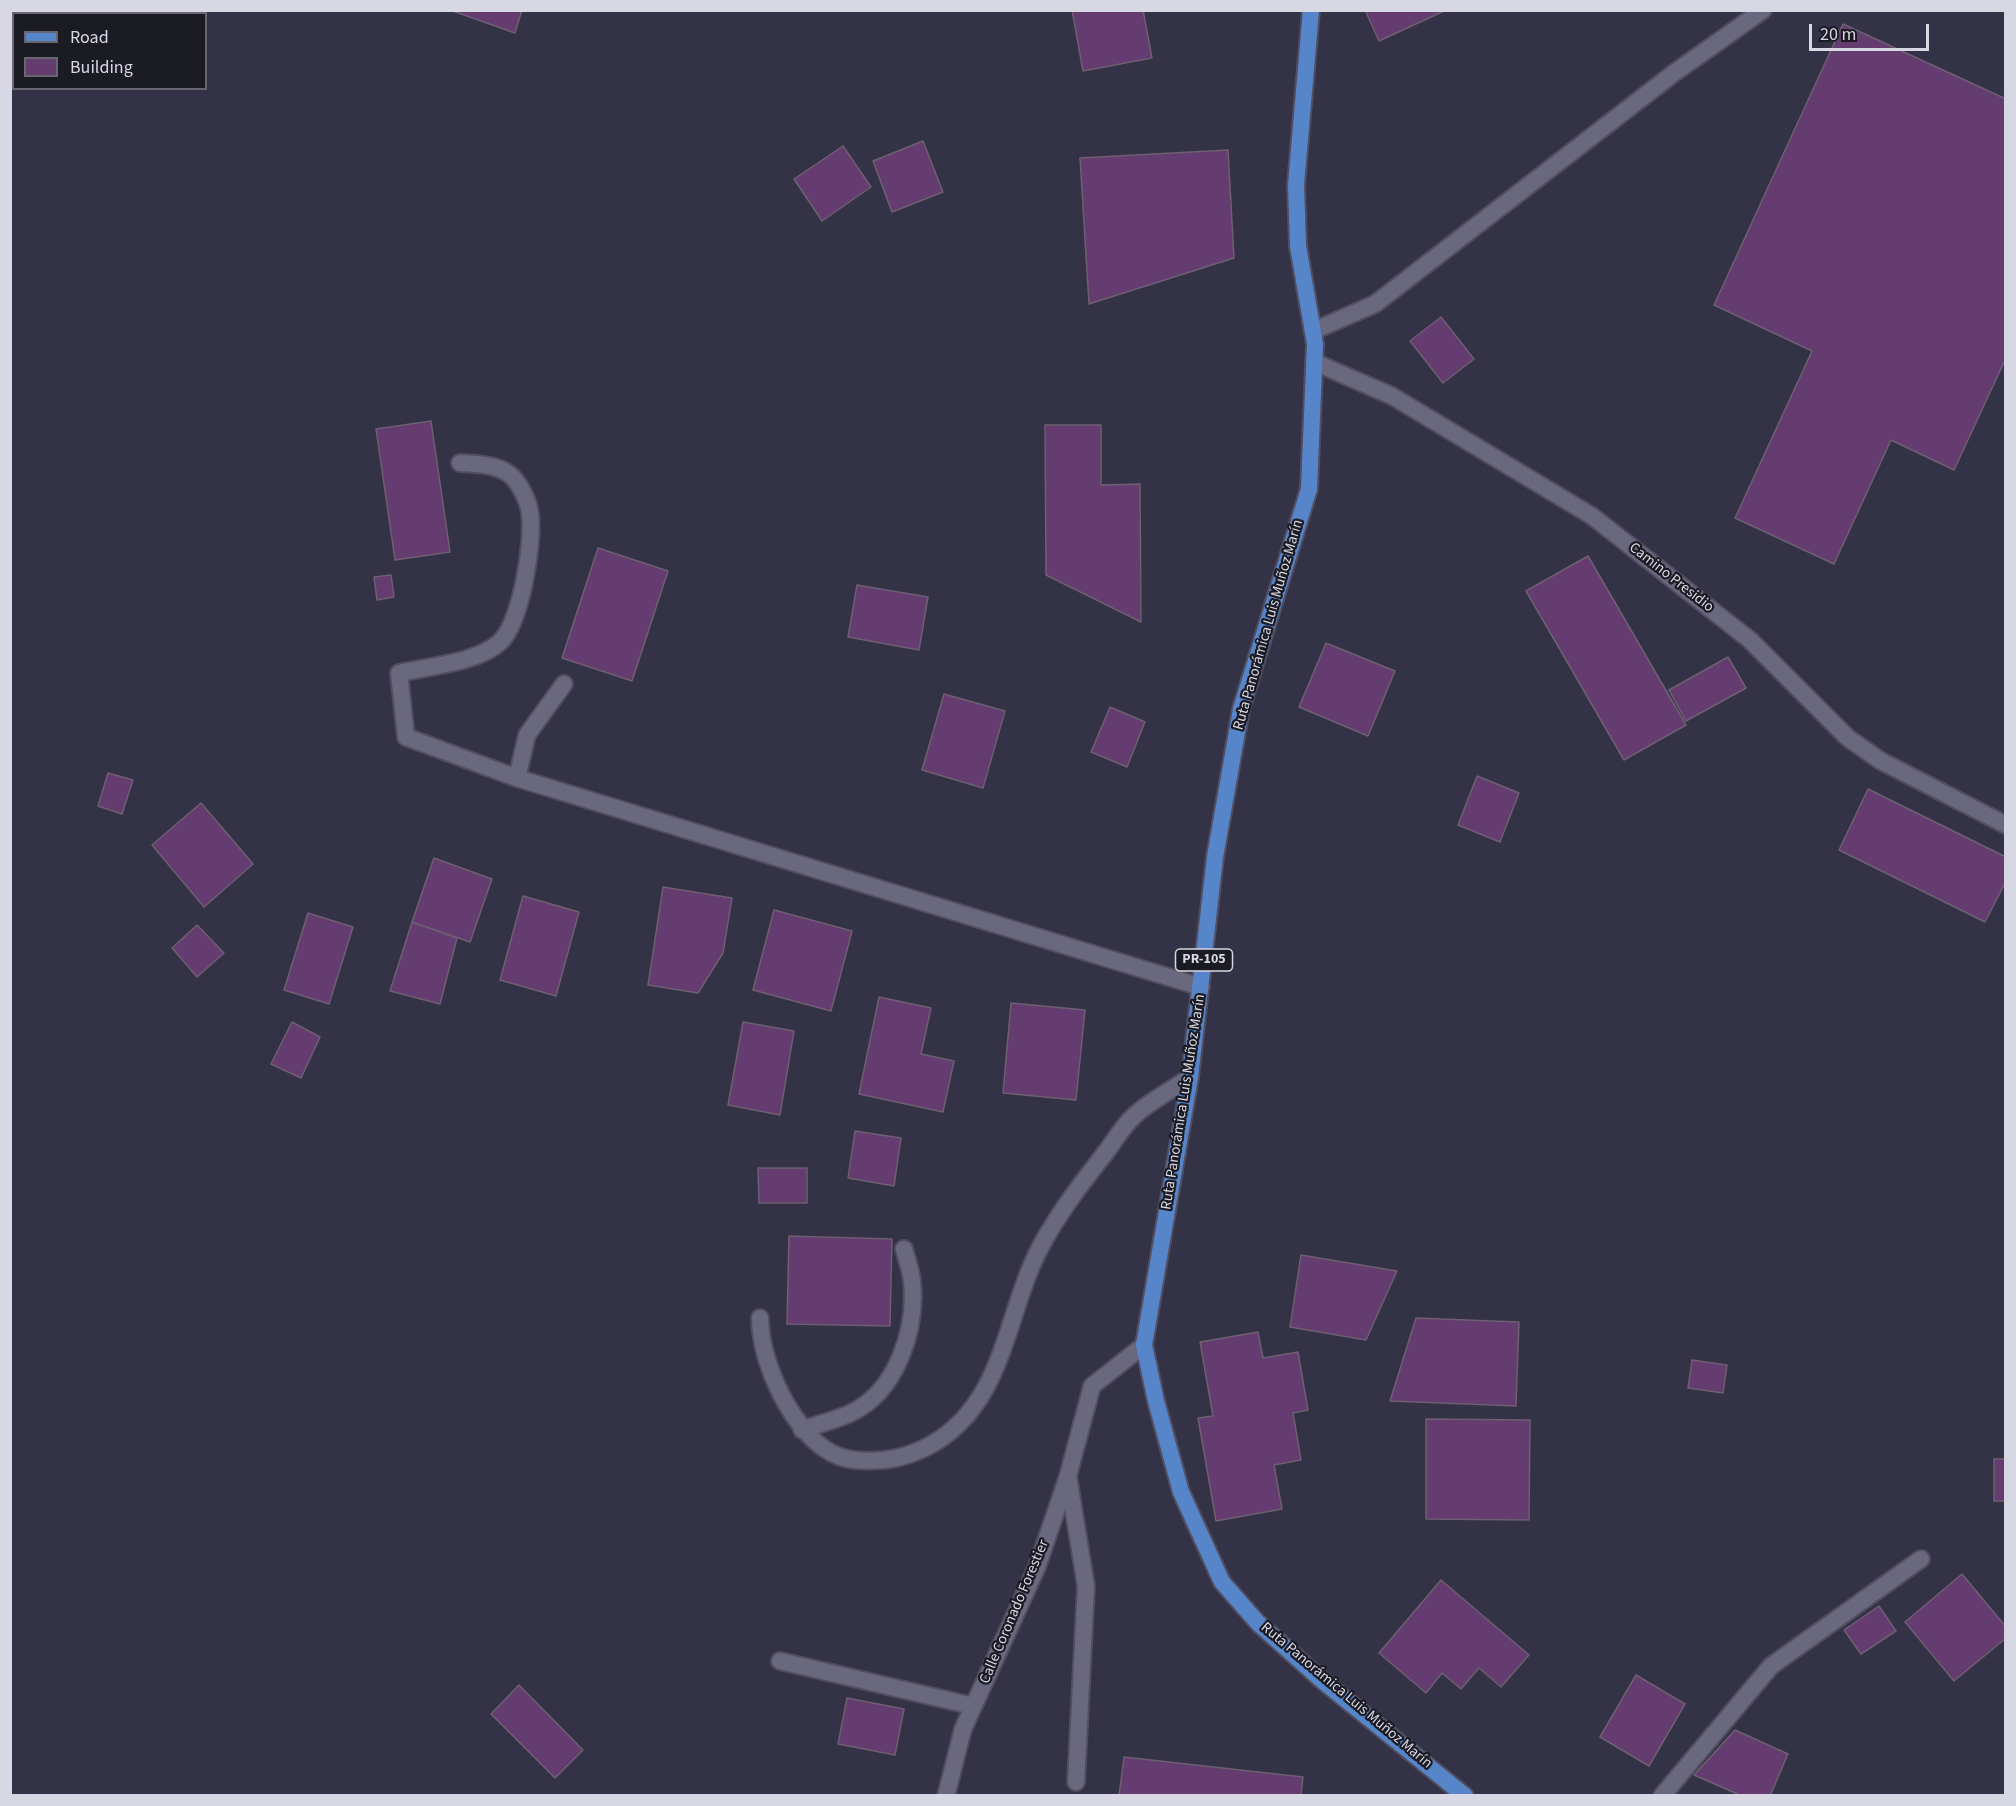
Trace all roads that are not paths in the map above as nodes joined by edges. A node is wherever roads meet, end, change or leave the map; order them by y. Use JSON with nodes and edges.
{"nodes":[{"id":1,"x":1311,"y":10,"type":"edge"},
{"id":2,"x":1763,"y":10,"type":"edge"},
{"id":3,"x":1313,"y":331,"type":"junction"},
{"id":4,"x":1314,"y":362,"type":"junction"},
{"id":5,"x":460,"y":463,"type":"dead end"},
{"id":6,"x":564,"y":684,"type":"dead end"},
{"id":7,"x":517,"y":778,"type":"junction"},
{"id":8,"x":2006,"y":825,"type":"edge"},
{"id":9,"x":1201,"y":987,"type":"junction"},
{"id":10,"x":1190,"y":1077,"type":"junction"},
{"id":11,"x":904,"y":1250,"type":"dead end"},
{"id":12,"x":760,"y":1318,"type":"dead end"},
{"id":13,"x":1144,"y":1345,"type":"junction"},
{"id":14,"x":802,"y":1430,"type":"junction"},
{"id":15,"x":1068,"y":1476,"type":"junction"},
{"id":16,"x":1921,"y":1559,"type":"dead end"},
{"id":17,"x":780,"y":1661,"type":"dead end"},
{"id":18,"x":973,"y":1706,"type":"junction"},
{"id":19,"x":1076,"y":1782,"type":"dead end"},
{"id":20,"x":946,"y":1796,"type":"edge"},
{"id":21,"x":1464,"y":1796,"type":"edge"},
{"id":22,"x":1662,"y":1796,"type":"edge"}],
"edges":[{"from":1,"to":3,"type":"main road","name":"Ruta Panorámica Luis Muñoz Marín","number":"PR-105"},
{"from":2,"to":3,"type":"street"},
{"from":3,"to":4,"type":"main road","name":"Ruta Panorámica Luis Muñoz Marín","number":"PR-105"},
{"from":4,"to":8,"type":"street","name":"Camino Presidio"},
{"from":4,"to":9,"type":"main road","name":"Ruta Panorámica Luis Muñoz Marín","number":"PR-105"},
{"from":5,"to":7,"type":"street"},
{"from":6,"to":7,"type":"street"},
{"from":7,"to":9,"type":"street"},
{"from":9,"to":10,"type":"main road","name":"Ruta Panorámica Luis Muñoz Marín","number":"PR-105"},
{"from":10,"to":13,"type":"main road","name":"Ruta Panorámica Luis Muñoz Marín","number":"PR-105"},
{"from":10,"to":14,"type":"street"},
{"from":11,"to":14,"type":"street"},
{"from":12,"to":14,"type":"street"},
{"from":13,"to":15,"type":"street","name":"Calle Coronado Forestier"},
{"from":13,"to":21,"type":"main road","name":"Ruta Panorámica Luis Muñoz Marín","number":"PR-105"},
{"from":15,"to":18,"type":"street","name":"Calle Coronado Forestier"},
{"from":15,"to":19,"type":"street"},
{"from":16,"to":22,"type":"street"},
{"from":17,"to":18,"type":"street"},
{"from":18,"to":20,"type":"street","name":"Calle Coronado Forestier"}]}
